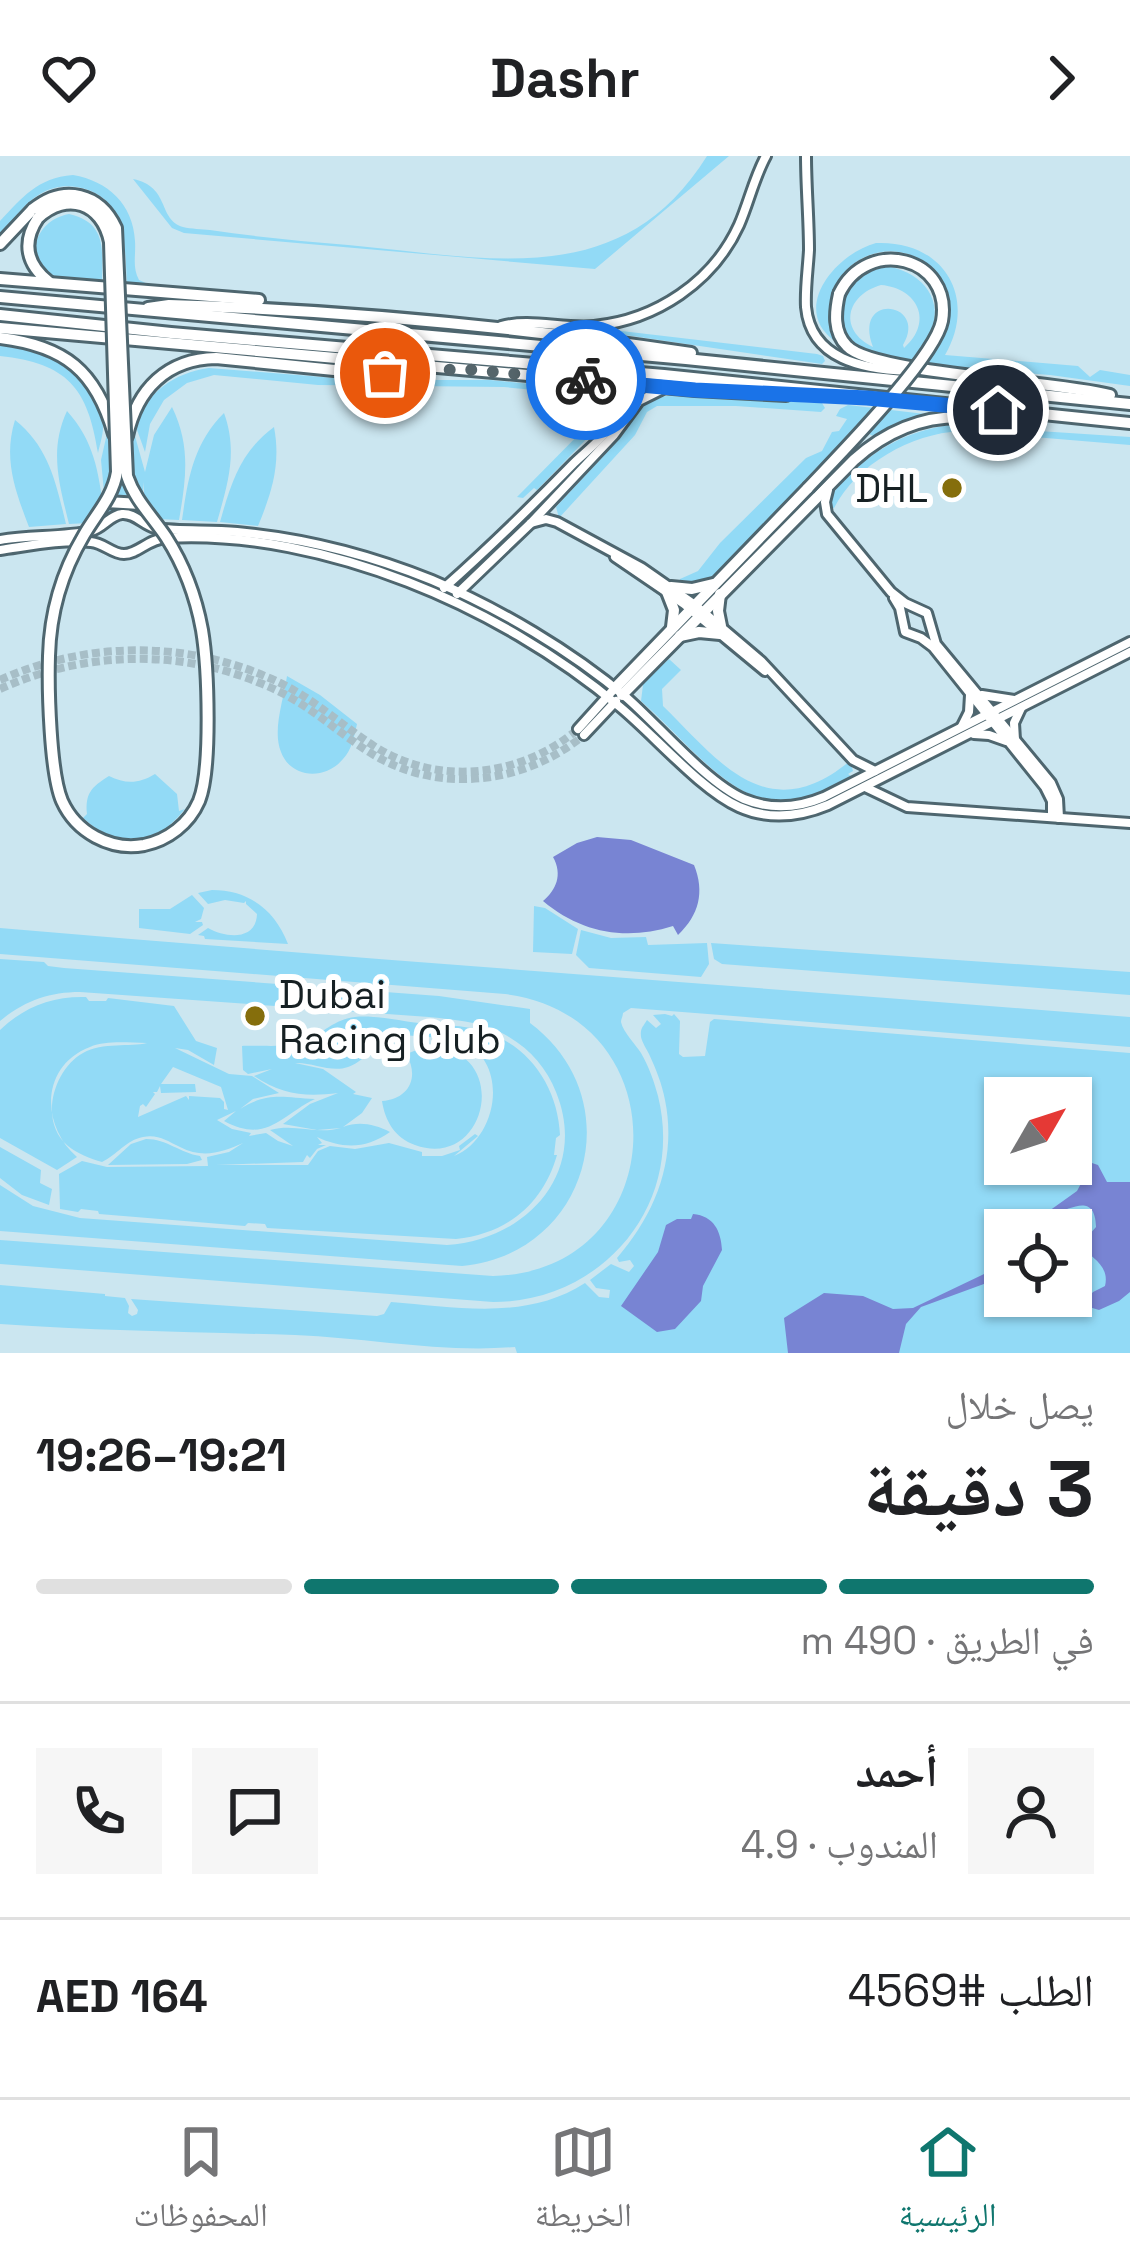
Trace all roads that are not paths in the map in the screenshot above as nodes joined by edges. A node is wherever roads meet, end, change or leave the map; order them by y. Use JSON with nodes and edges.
{"nodes":[{"id":1,"x":766,"y":156,"type":"edge"},
{"id":2,"x":806,"y":156,"type":"edge"},
{"id":3,"x":36,"y":213,"type":"junction"},
{"id":4,"x":0,"y":244,"type":"edge"},
{"id":5,"x":0,"y":279,"type":"edge"},
{"id":6,"x":51,"y":284,"type":"junction"},
{"id":7,"x":0,"y":297,"type":"edge"},
{"id":8,"x":315,"y":310,"type":"junction"},
{"id":9,"x":136,"y":312,"type":"junction"},
{"id":10,"x":0,"y":315,"type":"edge"},
{"id":11,"x":501,"y":326,"type":"junction"},
{"id":12,"x":0,"y":328,"type":"edge"},
{"id":13,"x":6,"y":339,"type":"edge"},
{"id":14,"x":759,"y":367,"type":"junction"},
{"id":15,"x":462,"y":369,"type":"junction"},
{"id":16,"x":932,"y":370,"type":"junction"},
{"id":17,"x":561,"y":378,"type":"junction"},
{"id":18,"x":668,"y":387,"type":"junction"},
{"id":19,"x":867,"y":398,"type":"junction"},
{"id":20,"x":1130,"y":403,"type":"edge"},
{"id":21,"x":1037,"y":412,"type":"junction"},
{"id":22,"x":1130,"y":423,"type":"edge"},
{"id":23,"x":121,"y":444,"type":"junction"},
{"id":24,"x":831,"y":483,"type":"junction"},
{"id":25,"x":556,"y":496,"type":"junction"},
{"id":26,"x":106,"y":502,"type":"junction"},
{"id":27,"x":141,"y":504,"type":"junction"},
{"id":28,"x":802,"y":512,"type":"junction"},
{"id":29,"x":827,"y":514,"type":"junction"},
{"id":30,"x":531,"y":523,"type":"junction"},
{"id":31,"x":107,"y":524,"type":"junction"},
{"id":32,"x":141,"y":524,"type":"junction"},
{"id":33,"x":560,"y":524,"type":"junction"},
{"id":34,"x":0,"y":540,"type":"edge"},
{"id":35,"x":141,"y":545,"type":"junction"},
{"id":36,"x":108,"y":546,"type":"junction"},
{"id":37,"x":0,"y":550,"type":"edge"},
{"id":38,"x":446,"y":586,"type":"junction"},
{"id":39,"x":718,"y":588,"type":"junction"},
{"id":40,"x":669,"y":590,"type":"junction"},
{"id":41,"x":459,"y":592,"type":"junction"},
{"id":42,"x":891,"y":592,"type":"junction"},
{"id":43,"x":437,"y":594,"type":"junction"},
{"id":44,"x":449,"y":600,"type":"junction"},
{"id":45,"x":915,"y":608,"type":"junction"},
{"id":46,"x":696,"y":610,"type":"junction"},
{"id":47,"x":902,"y":617,"type":"junction"},
{"id":48,"x":929,"y":626,"type":"junction"},
{"id":49,"x":721,"y":630,"type":"junction"},
{"id":50,"x":674,"y":634,"type":"junction"},
{"id":51,"x":917,"y":636,"type":"junction"},
{"id":52,"x":1130,"y":642,"type":"edge"},
{"id":53,"x":1130,"y":652,"type":"edge"},
{"id":54,"x":974,"y":694,"type":"junction"},
{"id":55,"x":615,"y":696,"type":"junction"},
{"id":56,"x":1019,"y":704,"type":"junction"},
{"id":57,"x":992,"y":717,"type":"junction"},
{"id":58,"x":964,"y":731,"type":"junction"},
{"id":59,"x":581,"y":732,"type":"tunnel mouth"},
{"id":60,"x":1011,"y":741,"type":"junction"},
{"id":61,"x":853,"y":760,"type":"junction"},
{"id":62,"x":874,"y":772,"type":"junction"},
{"id":63,"x":887,"y":774,"type":"junction"},
{"id":64,"x":850,"y":784,"type":"junction"},
{"id":65,"x":864,"y":787,"type":"junction"},
{"id":66,"x":892,"y":801,"type":"junction"},
{"id":67,"x":1056,"y":817,"type":"junction"},
{"id":68,"x":1130,"y":823,"type":"edge"}],
"edges":[{"from":1,"to":11,"type":"street"},
{"from":2,"to":16,"type":"street"},
{"from":3,"to":4,"type":"main road"},
{"from":3,"to":6,"type":"main road"},
{"from":3,"to":23,"type":"main road","bridge":true},
{"from":5,"to":6,"type":"main road"},
{"from":6,"to":8,"type":"main road"},
{"from":7,"to":9,"type":"main road"},
{"from":8,"to":9,"type":"main road"},
{"from":8,"to":11,"type":"main road"},
{"from":9,"to":14,"type":"main road"},
{"from":10,"to":19,"type":"main road"},
{"from":11,"to":14,"type":"main road"},
{"from":12,"to":15,"type":"main road"},
{"from":13,"to":23,"type":"main road","bridge":true},
{"from":14,"to":20,"type":"main road"},
{"from":15,"to":17,"type":"main road"},
{"from":15,"to":23,"type":"main road","bridge":true},
{"from":16,"to":20,"type":"main road"},
{"from":16,"to":39,"type":"main road","bridge":true},
{"from":17,"to":18,"type":"main road"},
{"from":17,"to":38,"type":"street"},
{"from":18,"to":19,"type":"main road"},
{"from":18,"to":25,"type":"street"},
{"from":19,"to":21,"type":"main road"},
{"from":21,"to":22,"type":"main road"},
{"from":21,"to":24,"type":"main road"},
{"from":23,"to":26,"type":"main road","bridge":true},
{"from":23,"to":27,"type":"main road","bridge":true},
{"from":24,"to":28,"type":"main road"},
{"from":24,"to":29,"type":"street"},
{"from":25,"to":30,"type":"street"},
{"from":25,"to":33,"type":"street"},
{"from":26,"to":27,"type":"main road","bridge":true},
{"from":26,"to":27,"type":"main road","bridge":true},
{"from":28,"to":29,"type":"street"},
{"from":28,"to":39,"type":"main road"},
{"from":29,"to":42,"type":"street"},
{"from":30,"to":33,"type":"street"},
{"from":30,"to":41,"type":"street"},
{"from":31,"to":32,"type":"street"},
{"from":31,"to":34,"type":"street"},
{"from":31,"to":36,"type":"street"},
{"from":32,"to":35,"type":"street"},
{"from":32,"to":38,"type":"street"},
{"from":33,"to":40,"type":"street"},
{"from":35,"to":36,"type":"street"},
{"from":35,"to":43,"type":"street"},
{"from":36,"to":37,"type":"street"},
{"from":38,"to":41,"type":"street"},
{"from":38,"to":43,"type":"street"},
{"from":39,"to":40,"type":"main road"},
{"from":39,"to":46,"type":"main road"},
{"from":39,"to":49,"type":"main road"},
{"from":40,"to":46,"type":"street"},
{"from":40,"to":50,"type":"main road"},
{"from":41,"to":44,"type":"street"},
{"from":41,"to":55,"type":"street"},
{"from":42,"to":45,"type":"street"},
{"from":42,"to":47,"type":"street"},
{"from":43,"to":44,"type":"street"},
{"from":44,"to":55,"type":"street"},
{"from":45,"to":47,"type":"street"},
{"from":45,"to":48,"type":"street"},
{"from":46,"to":49,"type":"street"},
{"from":46,"to":50,"type":"main road"},
{"from":47,"to":51,"type":"street"},
{"from":48,"to":51,"type":"street"},
{"from":48,"to":54,"type":"street"},
{"from":49,"to":50,"type":"main road"},
{"from":49,"to":61,"type":"street"},
{"from":50,"to":55,"type":"main road"},
{"from":51,"to":54,"type":"street"},
{"from":52,"to":56,"type":"street"},
{"from":53,"to":56,"type":"street"},
{"from":54,"to":56,"type":"street"},
{"from":54,"to":57,"type":"street"},
{"from":54,"to":58,"type":"street"},
{"from":55,"to":59,"type":"street"},
{"from":55,"to":64,"type":"street"},
{"from":55,"to":65,"type":"street"},
{"from":56,"to":57,"type":"street"},
{"from":56,"to":60,"type":"street"},
{"from":57,"to":58,"type":"street"},
{"from":57,"to":60,"type":"street"},
{"from":58,"to":60,"type":"street"},
{"from":58,"to":62,"type":"street"},
{"from":58,"to":63,"type":"street"},
{"from":60,"to":67,"type":"street"},
{"from":61,"to":62,"type":"street"},
{"from":61,"to":64,"type":"street"},
{"from":62,"to":64,"type":"street"},
{"from":63,"to":65,"type":"street"},
{"from":63,"to":66,"type":"street"},
{"from":65,"to":66,"type":"street"},
{"from":66,"to":67,"type":"street"},
{"from":67,"to":68,"type":"street"}]}
